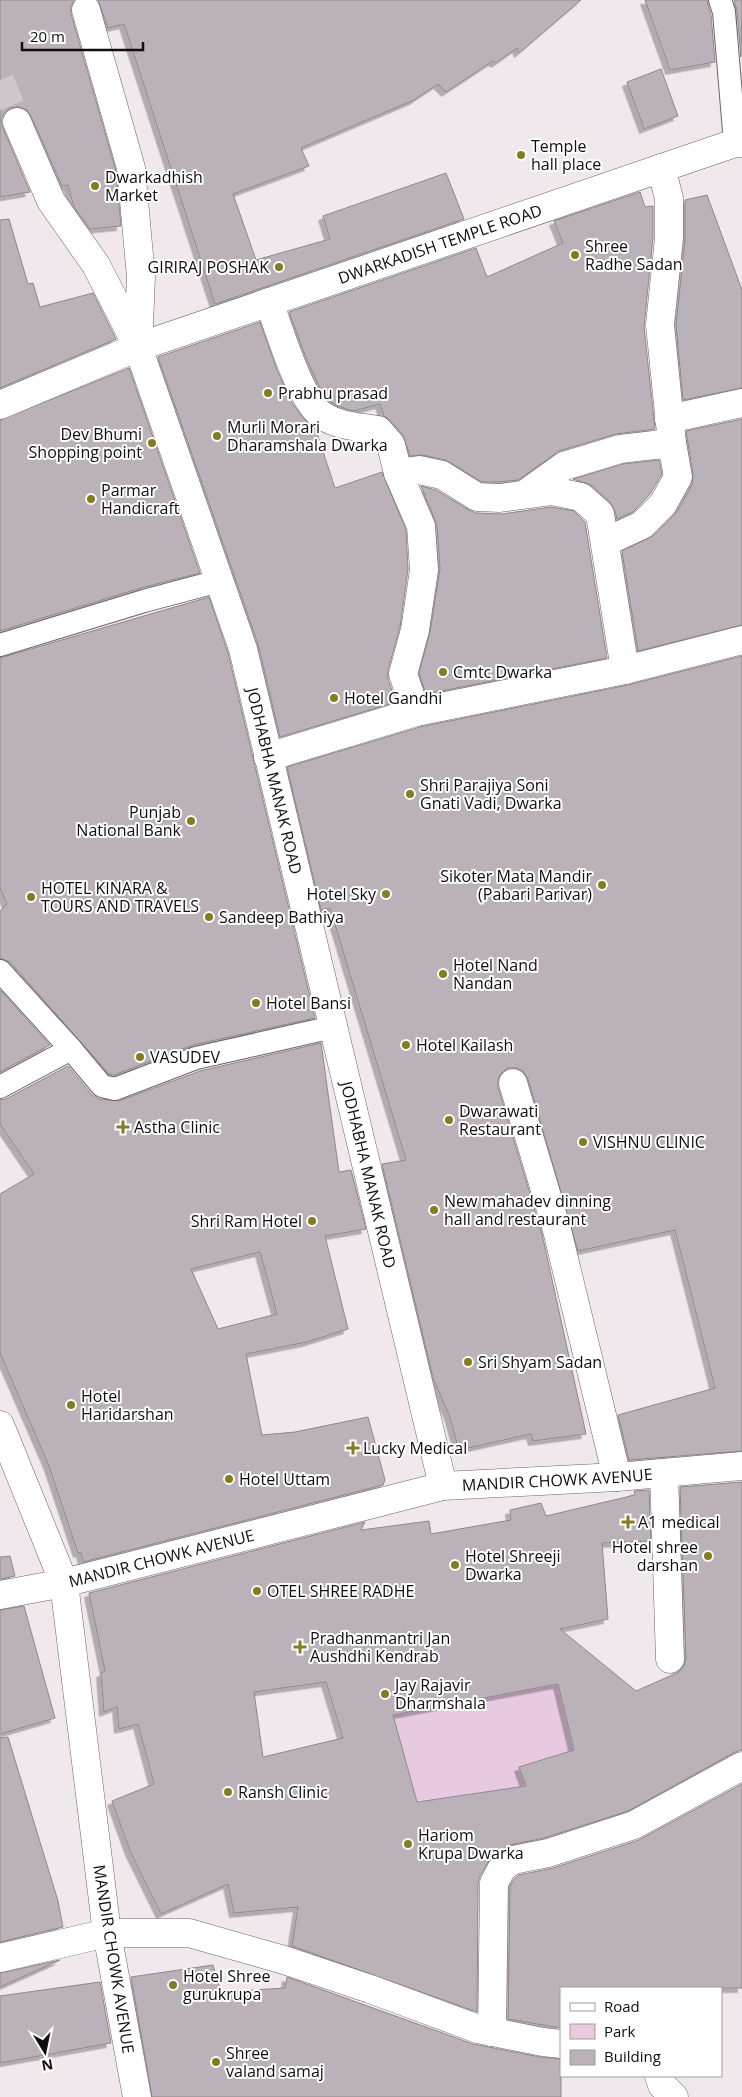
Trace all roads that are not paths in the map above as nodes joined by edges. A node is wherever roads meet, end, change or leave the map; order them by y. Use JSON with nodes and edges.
{"nodes":[{"id":1,"x":720,"y":0,"type":"edge"},
{"id":2,"x":86,"y":10,"type":"dead end"},
{"id":3,"x":17,"y":122,"type":"tunnel mouth"},
{"id":4,"x":738,"y":143,"type":"edge"},
{"id":5,"x":661,"y":168,"type":"junction"},
{"id":6,"x":270,"y":302,"type":"junction"},
{"id":7,"x":138,"y":347,"type":"junction"},
{"id":8,"x":742,"y":403,"type":"edge"},
{"id":9,"x":0,"y":405,"type":"edge"},
{"id":10,"x":671,"y":431,"type":"junction"},
{"id":11,"x":398,"y":473,"type":"junction"},
{"id":12,"x":524,"y":495,"type":"junction"},
{"id":13,"x":605,"y":542,"type":"junction"},
{"id":14,"x":220,"y":581,"type":"junction"},
{"id":15,"x":742,"y":640,"type":"edge"},
{"id":16,"x":0,"y":645,"type":"edge"},
{"id":17,"x":624,"y":670,"type":"junction"},
{"id":18,"x":416,"y":712,"type":"junction"},
{"id":19,"x":268,"y":757,"type":"junction"},
{"id":20,"x":0,"y":971,"type":"edge"},
{"id":21,"x":333,"y":1027,"type":"junction"},
{"id":22,"x":71,"y":1049,"type":"junction"},
{"id":23,"x":513,"y":1083,"type":"dead end"},
{"id":24,"x":0,"y":1087,"type":"edge"},
{"id":25,"x":0,"y":1425,"type":"edge"},
{"id":26,"x":742,"y":1466,"type":"edge"},
{"id":27,"x":664,"y":1473,"type":"junction"},
{"id":28,"x":617,"y":1477,"type":"junction"},
{"id":29,"x":443,"y":1486,"type":"junction"},
{"id":30,"x":64,"y":1583,"type":"junction"},
{"id":31,"x":0,"y":1595,"type":"edge"},
{"id":32,"x":670,"y":1659,"type":"dead end"},
{"id":33,"x":742,"y":1766,"type":"edge"},
{"id":34,"x":107,"y":1934,"type":"junction"},
{"id":35,"x":0,"y":1958,"type":"edge"},
{"id":36,"x":492,"y":2032,"type":"junction"},
{"id":37,"x":560,"y":2044,"type":"edge"},
{"id":38,"x":659,"y":2077,"type":"edge"},
{"id":39,"x":137,"y":2097,"type":"edge"},
{"id":40,"x":674,"y":2097,"type":"edge"}],
"edges":[{"from":1,"to":4,"type":"lane"},
{"from":2,"to":7,"type":"street"},
{"from":3,"to":7,"type":"street"},
{"from":4,"to":5,"type":"street","name":"DWARKADISH TEMPLE ROAD"},
{"from":5,"to":6,"type":"street","name":"DWARKADISH TEMPLE ROAD"},
{"from":5,"to":10,"type":"street"},
{"from":6,"to":7,"type":"street","name":"DWARKADISH TEMPLE ROAD"},
{"from":6,"to":11,"type":"street"},
{"from":7,"to":9,"type":"street","name":"DWARKADISH TEMPLE ROAD"},
{"from":7,"to":14,"type":"street","name":"JODHABHA MANAK ROAD"},
{"from":8,"to":10,"type":"street"},
{"from":10,"to":12,"type":"street"},
{"from":10,"to":13,"type":"street"},
{"from":11,"to":12,"type":"street"},
{"from":11,"to":18,"type":"street"},
{"from":12,"to":13,"type":"street"},
{"from":13,"to":17,"type":"street"},
{"from":14,"to":16,"type":"lane"},
{"from":14,"to":19,"type":"street","name":"JODHABHA MANAK ROAD"},
{"from":15,"to":17,"type":"street"},
{"from":17,"to":18,"type":"street"},
{"from":18,"to":19,"type":"street"},
{"from":19,"to":21,"type":"street","name":"JODHABHA MANAK ROAD"},
{"from":20,"to":22,"type":"lane"},
{"from":21,"to":22,"type":"lane"},
{"from":21,"to":29,"type":"street","name":"JODHABHA MANAK ROAD"},
{"from":22,"to":24,"type":"lane"},
{"from":23,"to":28,"type":"street"},
{"from":25,"to":30,"type":"street"},
{"from":26,"to":27,"type":"street","name":"MANDIR CHOWK AVENUE"},
{"from":27,"to":28,"type":"street","name":"MANDIR CHOWK AVENUE"},
{"from":27,"to":32,"type":"street"},
{"from":28,"to":29,"type":"street","name":"MANDIR CHOWK AVENUE"},
{"from":29,"to":30,"type":"street","name":"MANDIR CHOWK AVENUE"},
{"from":30,"to":31,"type":"street"},
{"from":30,"to":34,"type":"street","name":"MANDIR CHOWK AVENUE"},
{"from":33,"to":36,"type":"street"},
{"from":34,"to":35,"type":"street"},
{"from":34,"to":36,"type":"street"},
{"from":34,"to":39,"type":"street","name":"MANDIR CHOWK AVENUE"},
{"from":36,"to":37,"type":"street"},
{"from":38,"to":40,"type":"street"}]}
